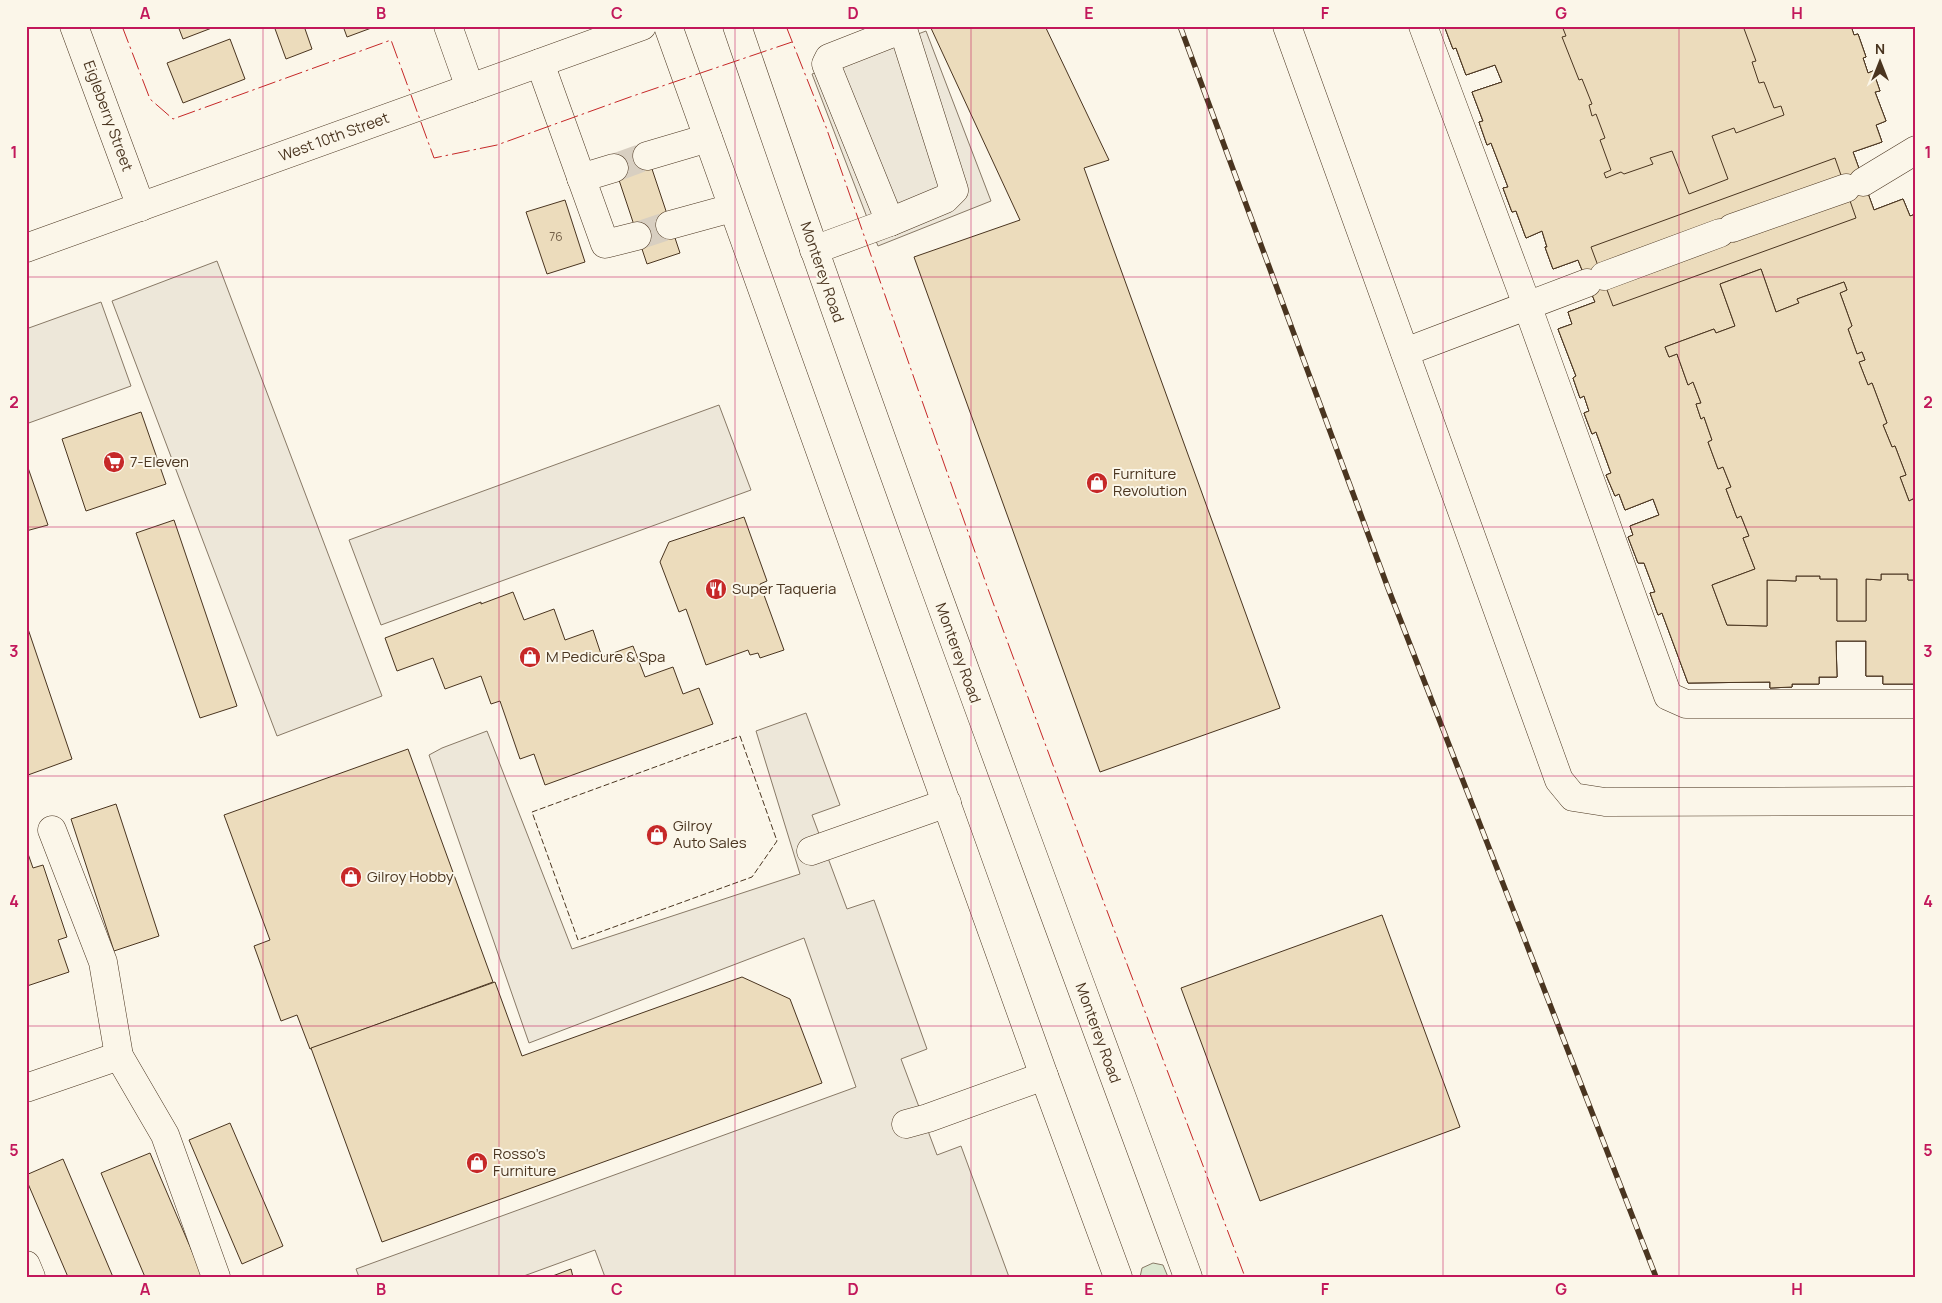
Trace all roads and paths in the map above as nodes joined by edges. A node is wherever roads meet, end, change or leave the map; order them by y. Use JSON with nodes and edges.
{"nodes":[{"id":1,"x":74,"y":26,"type":"edge"},
{"id":2,"x":448,"y":26,"type":"edge"},
{"id":3,"x":642,"y":26,"type":"edge"},
{"id":4,"x":668,"y":26,"type":"edge"},
{"id":5,"x":737,"y":26,"type":"edge"},
{"id":6,"x":1287,"y":26,"type":"edge"},
{"id":7,"x":1423,"y":26,"type":"edge"},
{"id":8,"x":902,"y":28,"type":"edge"},
{"id":9,"x":540,"y":63,"type":"junction"},
{"id":10,"x":470,"y":88,"type":"junction"},
{"id":11,"x":708,"y":138,"type":"junction"},
{"id":12,"x":1916,"y":150,"type":"edge"},
{"id":13,"x":647,"y":156,"type":"tunnel mouth"},
{"id":14,"x":614,"y":168,"type":"tunnel mouth"},
{"id":15,"x":581,"y":178,"type":"junction"},
{"id":16,"x":141,"y":206,"type":"junction"},
{"id":17,"x":732,"y":208,"type":"junction"},
{"id":18,"x":890,"y":222,"type":"junction"},
{"id":19,"x":670,"y":225,"type":"tunnel mouth"},
{"id":20,"x":637,"y":236,"type":"tunnel mouth"},
{"id":21,"x":26,"y":248,"type":"edge"},
{"id":22,"x":814,"y":250,"type":"junction"},
{"id":23,"x":1527,"y":305,"type":"junction"},
{"id":24,"x":1405,"y":352,"type":"junction"},
{"id":25,"x":1916,"y":704,"type":"edge"},
{"id":26,"x":1916,"y":801,"type":"edge"},
{"id":27,"x":947,"y":803,"type":"junction"},
{"id":28,"x":52,"y":830,"type":"dead end"},
{"id":29,"x":811,"y":851,"type":"dead end"},
{"id":30,"x":119,"y":1056,"type":"junction"},
{"id":31,"x":1044,"y":1076,"type":"junction"},
{"id":32,"x":26,"y":1088,"type":"edge"},
{"id":33,"x":906,"y":1124,"type":"dead end"},
{"id":34,"x":26,"y":1265,"type":"edge"},
{"id":35,"x":30,"y":1277,"type":"edge"},
{"id":36,"x":216,"y":1277,"type":"edge"},
{"id":37,"x":1118,"y":1277,"type":"edge"},
{"id":38,"x":1188,"y":1277,"type":"edge"}],
"edges":[{"from":1,"to":16,"type":"main road","name":"Eigleberry Street"},
{"from":2,"to":10,"type":"main road"},
{"from":3,"to":9,"type":"main road","name":"West 10th Street"},
{"from":4,"to":11,"type":"main road"},
{"from":5,"to":22,"type":"main road","name":"Monterey Road"},
{"from":6,"to":24,"type":"main road"},
{"from":7,"to":23,"type":"main road"},
{"from":8,"to":18,"type":"main road"},
{"from":8,"to":18,"type":"main road"},
{"from":9,"to":10,"type":"main road","name":"West 10th Street"},
{"from":9,"to":15,"type":"main road"},
{"from":10,"to":16,"type":"main road","name":"West 10th Street"},
{"from":11,"to":13,"type":"main road"},
{"from":11,"to":17,"type":"main road"},
{"from":12,"to":23,"type":"main road"},
{"from":14,"to":15,"type":"main road"},
{"from":15,"to":20,"type":"main road"},
{"from":16,"to":21,"type":"main road","name":"West 10th Street"},
{"from":17,"to":19,"type":"main road"},
{"from":17,"to":27,"type":"main road"},
{"from":18,"to":22,"type":"main road"},
{"from":22,"to":38,"type":"main road","name":"Monterey Road"},
{"from":23,"to":24,"type":"main road"},
{"from":23,"to":25,"type":"main road"},
{"from":24,"to":26,"type":"main road"},
{"from":27,"to":29,"type":"main road"},
{"from":27,"to":31,"type":"main road"},
{"from":28,"to":30,"type":"main road"},
{"from":30,"to":32,"type":"main road"},
{"from":30,"to":36,"type":"main road"},
{"from":31,"to":33,"type":"main road"},
{"from":31,"to":37,"type":"main road"},
{"from":34,"to":35,"type":"main road"}]}
